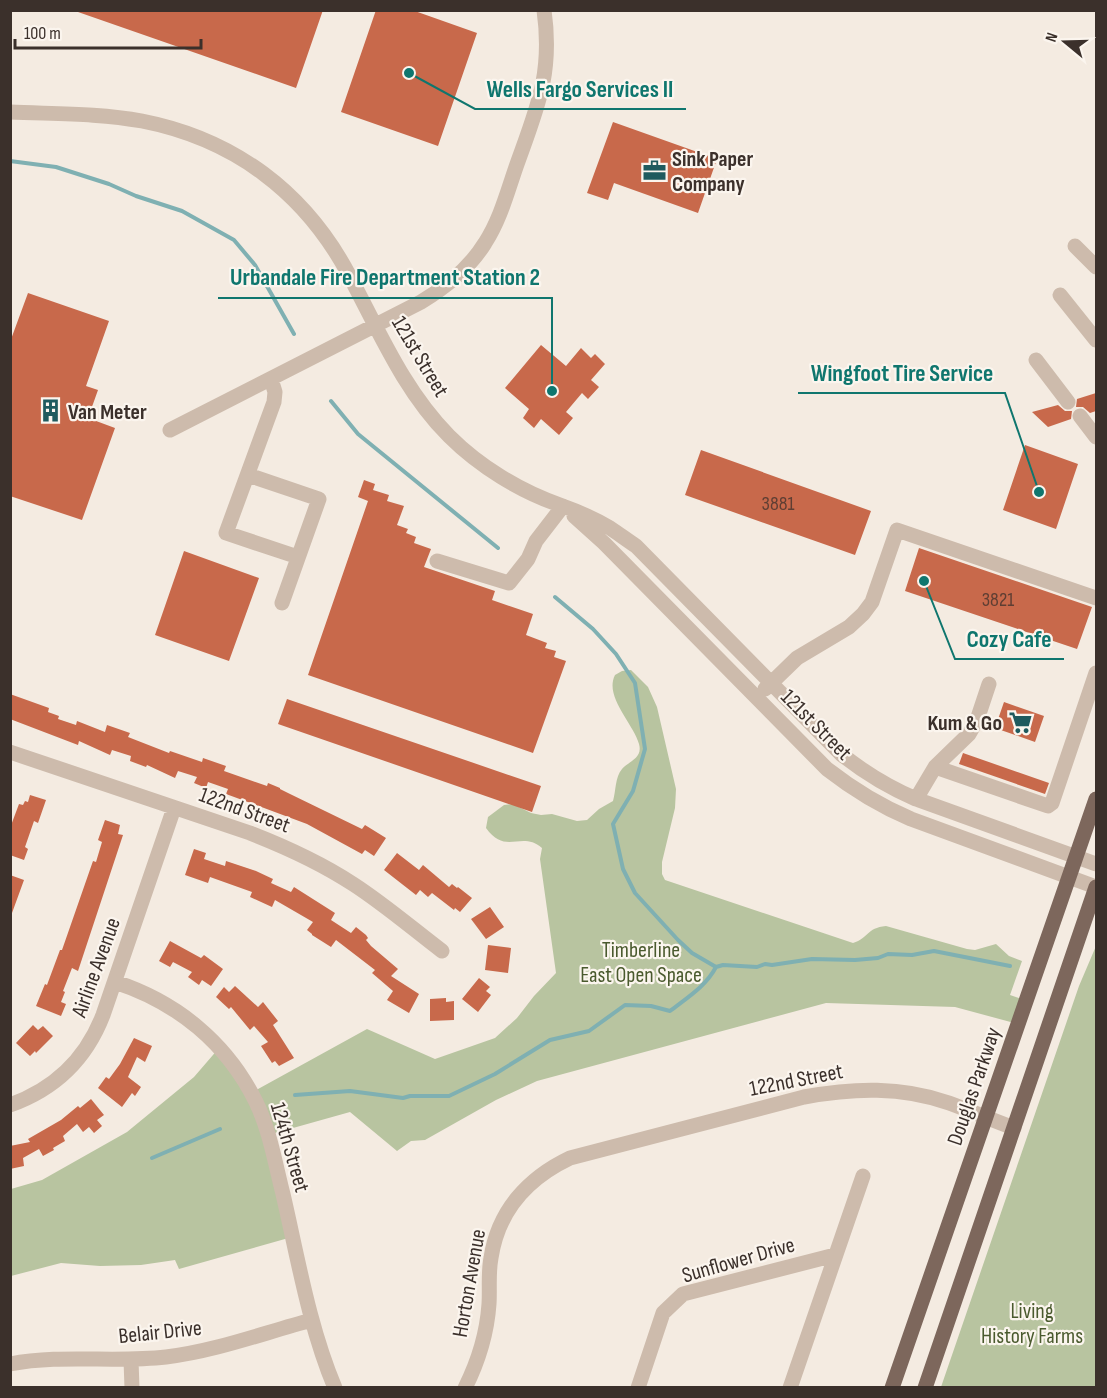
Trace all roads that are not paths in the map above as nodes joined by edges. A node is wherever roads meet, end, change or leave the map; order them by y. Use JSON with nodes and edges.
{"nodes":[{"id":1,"x":544,"y":10,"type":"edge"},
{"id":2,"x":10,"y":112,"type":"edge"},
{"id":3,"x":1074,"y":246,"type":"dead end"},
{"id":4,"x":1096,"y":267,"type":"edge"},
{"id":5,"x":1060,"y":295,"type":"dead end"},
{"id":6,"x":376,"y":326,"type":"junction"},
{"id":7,"x":1096,"y":340,"type":"edge"},
{"id":8,"x":1036,"y":360,"type":"dead end"},
{"id":9,"x":271,"y":379,"type":"junction"},
{"id":10,"x":1068,"y":402,"type":"dead end"},
{"id":11,"x":1080,"y":416,"type":"dead end"},
{"id":12,"x":170,"y":430,"type":"dead end"},
{"id":13,"x":1096,"y":437,"type":"edge"},
{"id":14,"x":248,"y":475,"type":"junction"},
{"id":15,"x":563,"y":506,"type":"junction"},
{"id":16,"x":298,"y":557,"type":"junction"},
{"id":17,"x":437,"y":561,"type":"dead end"},
{"id":18,"x":1096,"y":598,"type":"edge"},
{"id":19,"x":282,"y":603,"type":"dead end"},
{"id":20,"x":1096,"y":673,"type":"edge"},
{"id":21,"x":772,"y":682,"type":"junction"},
{"id":22,"x":989,"y":684,"type":"dead end"},
{"id":23,"x":757,"y":696,"type":"junction"},
{"id":24,"x":1082,"y":717,"type":"junction"},
{"id":25,"x":1096,"y":722,"type":"edge"},
{"id":26,"x":10,"y":752,"type":"edge"},
{"id":27,"x":935,"y":767,"type":"junction"},
{"id":28,"x":916,"y":799,"type":"junction"},
{"id":29,"x":1096,"y":799,"type":"edge"},
{"id":30,"x":174,"y":808,"type":"junction"},
{"id":31,"x":1077,"y":856,"type":"junction"},
{"id":32,"x":1096,"y":864,"type":"edge"},
{"id":33,"x":1069,"y":878,"type":"junction"},
{"id":34,"x":1096,"y":887,"type":"edge"},
{"id":35,"x":442,"y":951,"type":"dead end"},
{"id":36,"x":115,"y":982,"type":"junction"},
{"id":37,"x":10,"y":1105,"type":"edge"},
{"id":38,"x":986,"y":1118,"type":"junction"},
{"id":39,"x":1014,"y":1128,"type":"junction"},
{"id":40,"x":585,"y":1153,"type":"joint"},
{"id":41,"x":863,"y":1176,"type":"dead end"},
{"id":42,"x":836,"y":1255,"type":"junction"},
{"id":43,"x":312,"y":1320,"type":"junction"},
{"id":44,"x":131,"y":1360,"type":"junction"},
{"id":45,"x":10,"y":1364,"type":"edge"},
{"id":46,"x":132,"y":1388,"type":"edge"},
{"id":47,"x":335,"y":1388,"type":"edge"},
{"id":48,"x":465,"y":1388,"type":"edge"},
{"id":49,"x":638,"y":1388,"type":"edge"},
{"id":50,"x":790,"y":1388,"type":"edge"},
{"id":51,"x":892,"y":1388,"type":"edge"},
{"id":52,"x":925,"y":1388,"type":"edge"}],
"edges":[{"from":1,"to":6,"type":"street"},
{"from":2,"to":6,"type":"street","name":"121st Street"},
{"from":3,"to":4,"type":"street"},
{"from":5,"to":7,"type":"street"},
{"from":6,"to":9,"type":"street"},
{"from":6,"to":15,"type":"street","name":"121st Street"},
{"from":8,"to":10,"type":"street"},
{"from":9,"to":12,"type":"street"},
{"from":9,"to":14,"type":"street"},
{"from":11,"to":13,"type":"street"},
{"from":14,"to":16,"type":"street"},
{"from":14,"to":16,"type":"street"},
{"from":15,"to":17,"type":"street"},
{"from":15,"to":21,"type":"street","name":"121st Street"},
{"from":15,"to":23,"type":"street","name":"121st Street"},
{"from":16,"to":19,"type":"street"},
{"from":18,"to":21,"type":"street"},
{"from":20,"to":24,"type":"street"},
{"from":21,"to":23,"type":"street"},
{"from":21,"to":28,"type":"street","name":"121st Street"},
{"from":22,"to":27,"type":"street"},
{"from":23,"to":33,"type":"street","name":"121st Street"},
{"from":24,"to":25,"type":"street"},
{"from":24,"to":27,"type":"street"},
{"from":26,"to":30,"type":"street","name":"122nd Street"},
{"from":27,"to":28,"type":"street"},
{"from":28,"to":31,"type":"street","name":"121st Street"},
{"from":29,"to":31,"type":"main road","name":"Douglas Parkway"},
{"from":30,"to":35,"type":"street","name":"122nd Street"},
{"from":30,"to":36,"type":"street","name":"Airline Avenue"},
{"from":31,"to":32,"type":"street","name":"121st Street"},
{"from":31,"to":33,"type":"main road","name":"Douglas Parkway"},
{"from":33,"to":34,"type":"street","name":"121st Street"},
{"from":33,"to":38,"type":"main road","name":"Douglas Parkway"},
{"from":34,"to":39,"type":"main road"},
{"from":36,"to":37,"type":"street","name":"Airline Avenue"},
{"from":36,"to":43,"type":"street","name":"124th Street"},
{"from":38,"to":39,"type":"street","name":"122nd Street"},
{"from":38,"to":40,"type":"street","name":"122nd Street"},
{"from":38,"to":51,"type":"main road","name":"Douglas Parkway"},
{"from":39,"to":52,"type":"main road"},
{"from":40,"to":48,"type":"street","name":"Horton Avenue"},
{"from":41,"to":42,"type":"street"},
{"from":42,"to":49,"type":"street","name":"Sunflower Drive"},
{"from":42,"to":50,"type":"street"},
{"from":43,"to":44,"type":"street","name":"Belair Drive"},
{"from":43,"to":47,"type":"street","name":"124th Street"},
{"from":44,"to":45,"type":"street","name":"Belair Drive"},
{"from":44,"to":46,"type":"street"}]}
